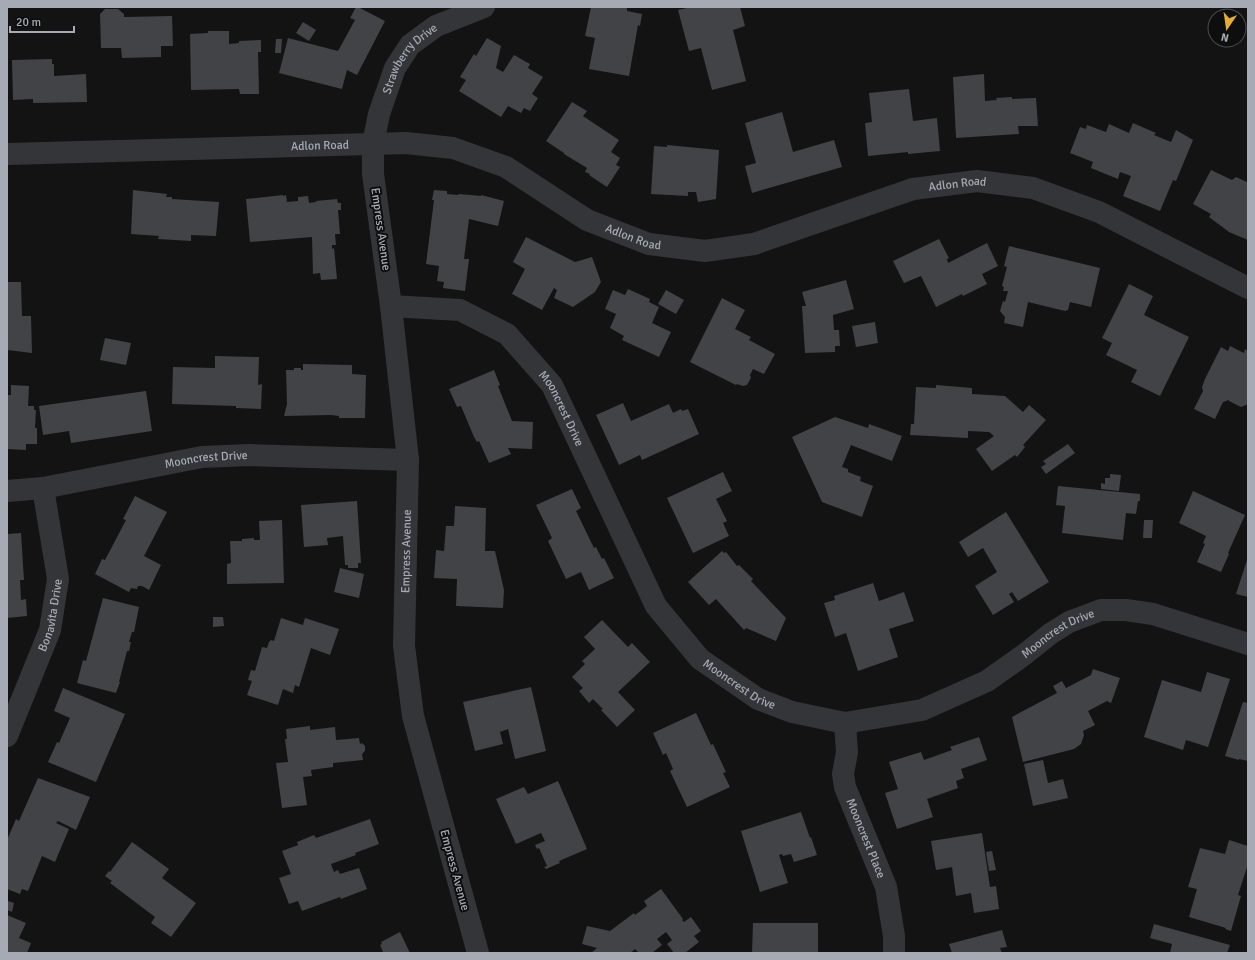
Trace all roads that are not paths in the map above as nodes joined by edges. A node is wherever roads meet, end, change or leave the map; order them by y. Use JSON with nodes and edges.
{"nodes":[{"id":1,"x":484,"y":7,"type":"edge"},
{"id":2,"x":373,"y":144,"type":"junction"},
{"id":3,"x":7,"y":154,"type":"edge"},
{"id":4,"x":1248,"y":288,"type":"edge"},
{"id":5,"x":391,"y":306,"type":"junction"},
{"id":6,"x":408,"y":460,"type":"junction"},
{"id":7,"x":43,"y":488,"type":"junction"},
{"id":8,"x":7,"y":490,"type":"edge"},
{"id":9,"x":1248,"y":644,"type":"edge"},
{"id":10,"x":845,"y":723,"type":"junction"},
{"id":11,"x":7,"y":736,"type":"edge"},
{"id":12,"x":478,"y":953,"type":"edge"},
{"id":13,"x":894,"y":953,"type":"edge"}],
"edges":[{"from":1,"to":2,"type":"street","name":"Strawberry Drive"},
{"from":2,"to":3,"type":"street","name":"Adlon Road"},
{"from":2,"to":4,"type":"street","name":"Adlon Road"},
{"from":2,"to":5,"type":"street","name":"Empress Avenue"},
{"from":5,"to":6,"type":"street","name":"Empress Avenue"},
{"from":5,"to":10,"type":"street","name":"Mooncrest Drive"},
{"from":6,"to":7,"type":"street","name":"Mooncrest Drive"},
{"from":6,"to":12,"type":"street","name":"Empress Avenue"},
{"from":7,"to":8,"type":"street","name":"Mooncrest Drive"},
{"from":7,"to":11,"type":"street","name":"Bonavita Drive"},
{"from":9,"to":10,"type":"street","name":"Mooncrest Drive"},
{"from":10,"to":13,"type":"street","name":"Mooncrest Place"}]}
